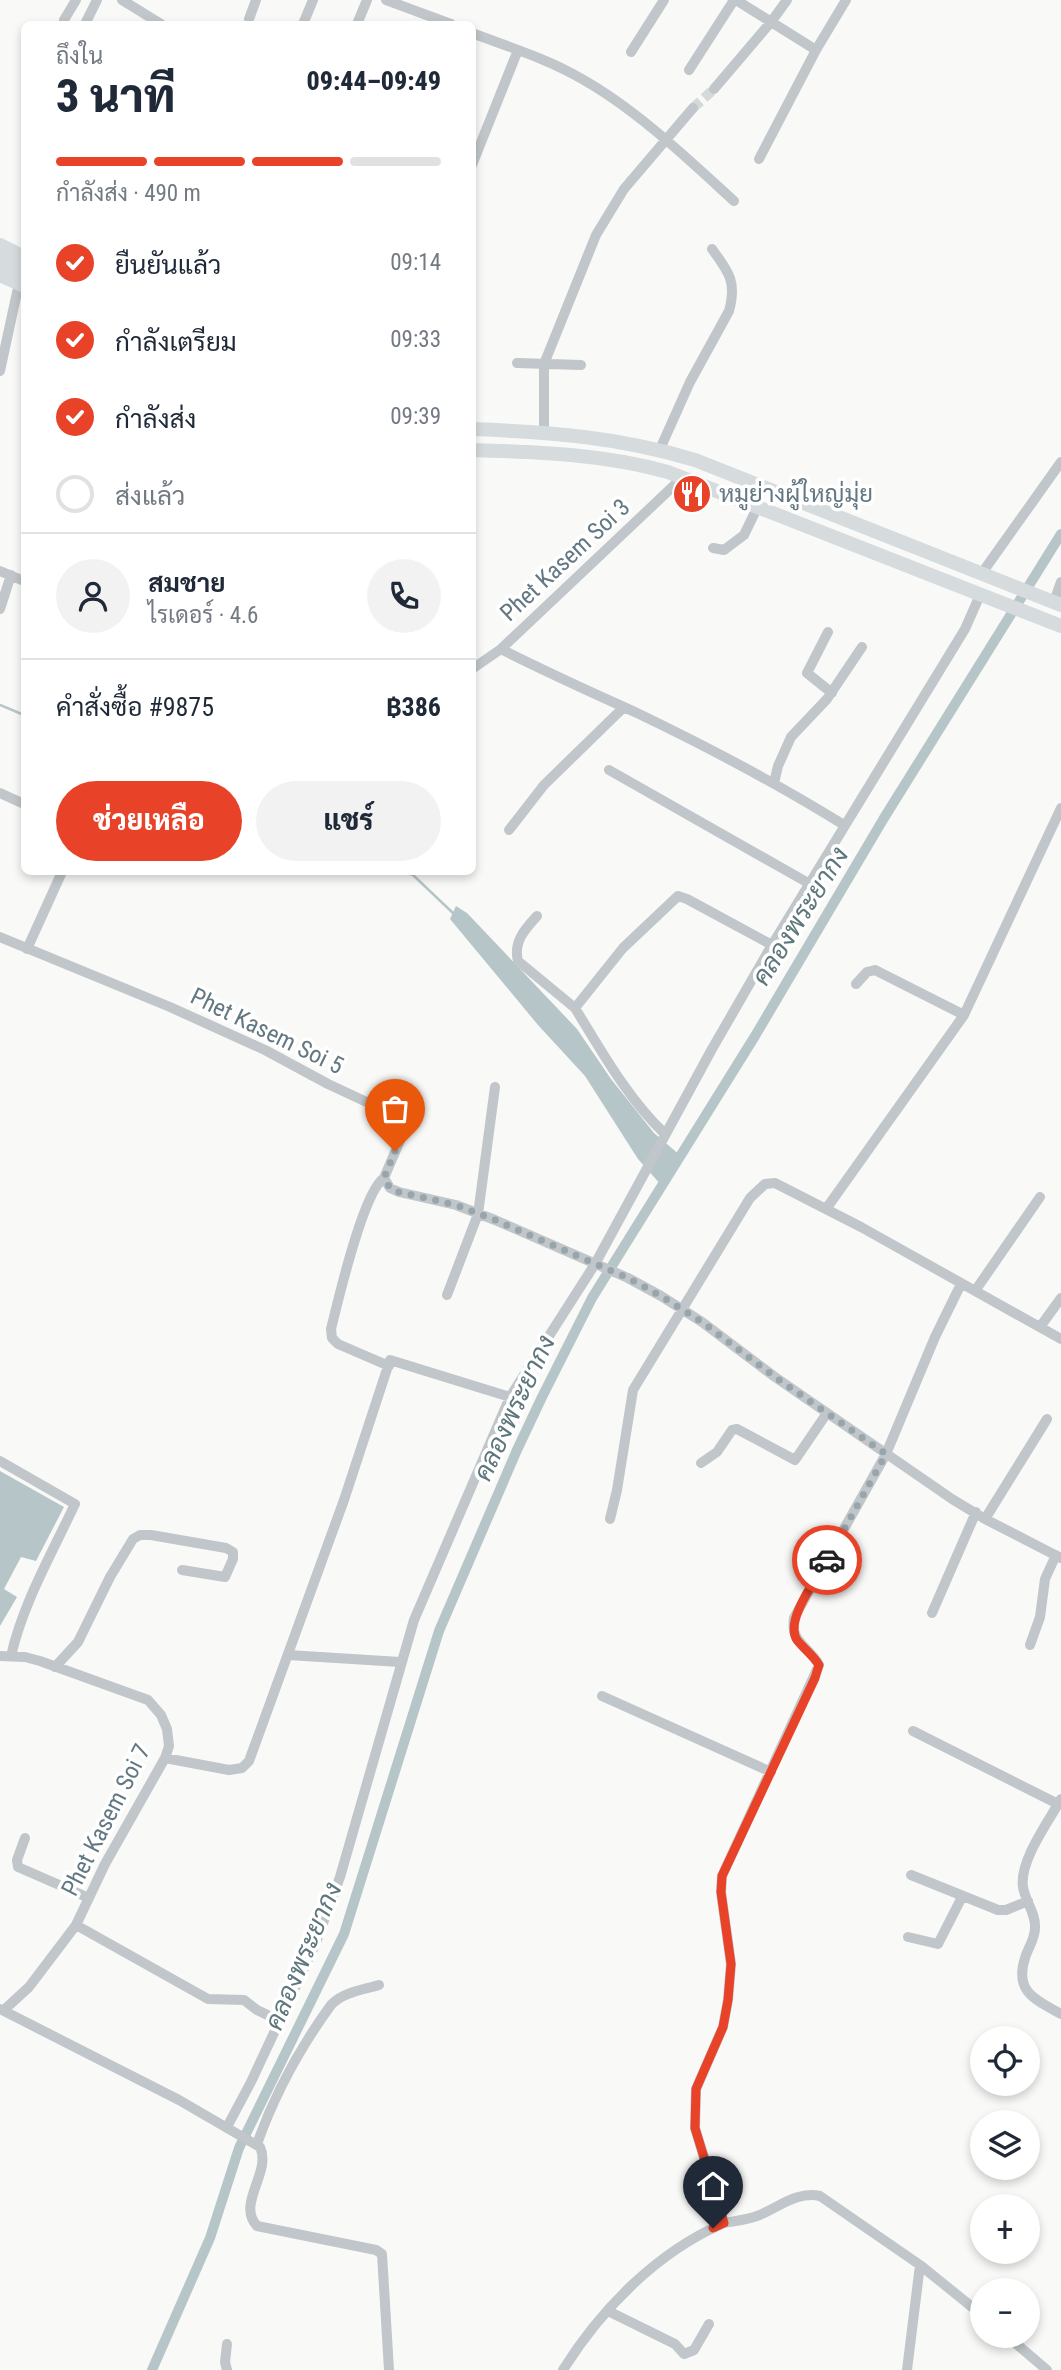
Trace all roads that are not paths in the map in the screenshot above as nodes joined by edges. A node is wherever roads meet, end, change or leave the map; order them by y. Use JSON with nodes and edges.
{"nodes":[{"id":1,"x":76,"y":0,"type":"edge"},
{"id":2,"x":97,"y":0,"type":"edge"},
{"id":3,"x":122,"y":0,"type":"edge"},
{"id":4,"x":256,"y":0,"type":"edge"},
{"id":5,"x":313,"y":0,"type":"edge"},
{"id":6,"x":367,"y":0,"type":"edge"},
{"id":7,"x":386,"y":0,"type":"edge"},
{"id":8,"x":664,"y":0,"type":"edge"},
{"id":9,"x":735,"y":0,"type":"edge"},
{"id":10,"x":786,"y":0,"type":"edge"},
{"id":11,"x":846,"y":0,"type":"edge"},
{"id":12,"x":418,"y":12,"type":"junction"},
{"id":13,"x":249,"y":19,"type":"dead end"},
{"id":14,"x":64,"y":20,"type":"dead end"},
{"id":15,"x":86,"y":21,"type":"edge"},
{"id":16,"x":156,"y":21,"type":"edge"},
{"id":17,"x":304,"y":21,"type":"edge"},
{"id":18,"x":358,"y":21,"type":"edge"},
{"id":19,"x":414,"y":21,"type":"edge"},
{"id":20,"x":443,"y":21,"type":"edge"},
{"id":21,"x":771,"y":22,"type":"junction"},
{"id":22,"x":476,"y":34,"type":"edge"},
{"id":23,"x":518,"y":50,"type":"junction"},
{"id":24,"x":816,"y":50,"type":"junction"},
{"id":25,"x":631,"y":52,"type":"dead end"},
{"id":26,"x":689,"y":70,"type":"dead end"},
{"id":27,"x":714,"y":89,"type":"tunnel mouth"},
{"id":28,"x":692,"y":108,"type":"tunnel mouth"},
{"id":29,"x":666,"y":139,"type":"junction"},
{"id":30,"x":476,"y":155,"type":"edge"},
{"id":31,"x":759,"y":159,"type":"dead end"},
{"id":32,"x":734,"y":201,"type":"dead end"},
{"id":33,"x":0,"y":245,"type":"edge"},
{"id":34,"x":712,"y":250,"type":"dead end"},
{"id":35,"x":21,"y":256,"type":"edge"},
{"id":36,"x":0,"y":260,"type":"edge"},
{"id":37,"x":0,"y":275,"type":"edge"},
{"id":38,"x":21,"y":278,"type":"edge"},
{"id":39,"x":21,"y":280,"type":"edge"},
{"id":40,"x":21,"y":288,"type":"edge"},
{"id":41,"x":517,"y":363,"type":"dead end"},
{"id":42,"x":544,"y":365,"type":"junction"},
{"id":43,"x":581,"y":365,"type":"dead end"},
{"id":44,"x":0,"y":371,"type":"edge"},
{"id":45,"x":476,"y":429,"type":"edge"},
{"id":46,"x":544,"y":431,"type":"junction"},
{"id":47,"x":660,"y":449,"type":"junction"},
{"id":48,"x":476,"y":450,"type":"edge"},
{"id":49,"x":1061,"y":462,"type":"edge"},
{"id":50,"x":683,"y":477,"type":"junction"},
{"id":51,"x":758,"y":506,"type":"junction"},
{"id":52,"x":712,"y":548,"type":"dead end"},
{"id":53,"x":0,"y":571,"type":"edge"},
{"id":54,"x":11,"y":575,"type":"junction"},
{"id":55,"x":988,"y":575,"type":"junction"},
{"id":56,"x":21,"y":580,"type":"edge"},
{"id":57,"x":1061,"y":582,"type":"edge"},
{"id":58,"x":982,"y":596,"type":"junction"},
{"id":59,"x":1058,"y":603,"type":"edge"},
{"id":60,"x":0,"y":609,"type":"edge"},
{"id":61,"x":1061,"y":626,"type":"edge"},
{"id":62,"x":828,"y":632,"type":"dead end"},
{"id":63,"x":862,"y":647,"type":"dead end"},
{"id":64,"x":501,"y":649,"type":"junction"},
{"id":65,"x":476,"y":666,"type":"edge"},
{"id":66,"x":832,"y":693,"type":"junction"},
{"id":67,"x":624,"y":707,"type":"junction"},
{"id":68,"x":609,"y":770,"type":"dead end"},
{"id":69,"x":774,"y":783,"type":"junction"},
{"id":70,"x":0,"y":793,"type":"edge"},
{"id":71,"x":21,"y":803,"type":"edge"},
{"id":72,"x":1061,"y":808,"type":"edge"},
{"id":73,"x":844,"y":825,"type":"junction"},
{"id":74,"x":509,"y":830,"type":"dead end"},
{"id":75,"x":61,"y":875,"type":"edge"},
{"id":76,"x":810,"y":884,"type":"junction"},
{"id":77,"x":537,"y":916,"type":"dead end"},
{"id":78,"x":0,"y":937,"type":"edge"},
{"id":79,"x":772,"y":946,"type":"junction"},
{"id":80,"x":27,"y":949,"type":"junction"},
{"id":81,"x":856,"y":984,"type":"dead end"},
{"id":82,"x":575,"y":1008,"type":"junction"},
{"id":83,"x":964,"y":1015,"type":"junction"},
{"id":84,"x":495,"y":1087,"type":"dead end"},
{"id":85,"x":665,"y":1134,"type":"junction"},
{"id":86,"x":384,"y":1178,"type":"junction"},
{"id":87,"x":1040,"y":1197,"type":"dead end"},
{"id":88,"x":826,"y":1209,"type":"junction"},
{"id":89,"x":478,"y":1214,"type":"junction"},
{"id":90,"x":597,"y":1265,"type":"junction"},
{"id":91,"x":961,"y":1283,"type":"junction"},
{"id":92,"x":975,"y":1291,"type":"junction"},
{"id":93,"x":447,"y":1294,"type":"dead end"},
{"id":94,"x":1061,"y":1298,"type":"edge"},
{"id":95,"x":681,"y":1310,"type":"junction"},
{"id":96,"x":1040,"y":1326,"type":"junction"},
{"id":97,"x":1061,"y":1339,"type":"edge"},
{"id":98,"x":389,"y":1366,"type":"junction"},
{"id":99,"x":510,"y":1397,"type":"junction"},
{"id":100,"x":827,"y":1413,"type":"junction"},
{"id":101,"x":1047,"y":1419,"type":"dead end"},
{"id":102,"x":886,"y":1454,"type":"junction"},
{"id":103,"x":0,"y":1461,"type":"edge"},
{"id":104,"x":701,"y":1462,"type":"dead end"},
{"id":105,"x":980,"y":1515,"type":"junction"},
{"id":106,"x":610,"y":1518,"type":"dead end"},
{"id":107,"x":1059,"y":1557,"type":"edge"},
{"id":108,"x":182,"y":1570,"type":"dead end"},
{"id":109,"x":932,"y":1613,"type":"dead end"},
{"id":110,"x":1030,"y":1645,"type":"dead end"},
{"id":111,"x":288,"y":1655,"type":"junction"},
{"id":112,"x":5,"y":1656,"type":"edge"},
{"id":113,"x":400,"y":1662,"type":"junction"},
{"id":114,"x":55,"y":1667,"type":"junction"},
{"id":115,"x":602,"y":1696,"type":"dead end"},
{"id":116,"x":913,"y":1731,"type":"dead end"},
{"id":117,"x":165,"y":1758,"type":"junction"},
{"id":118,"x":771,"y":1772,"type":"junction"},
{"id":119,"x":1060,"y":1801,"type":"edge"},
{"id":120,"x":25,"y":1838,"type":"dead end"},
{"id":121,"x":911,"y":1875,"type":"dead end"},
{"id":122,"x":962,"y":1897,"type":"junction"},
{"id":123,"x":89,"y":1898,"type":"junction"},
{"id":124,"x":1028,"y":1901,"type":"junction"},
{"id":125,"x":76,"y":1925,"type":"junction"},
{"id":126,"x":908,"y":1937,"type":"dead end"},
{"id":127,"x":379,"y":1985,"type":"dead end"},
{"id":128,"x":2,"y":2009,"type":"edge"},
{"id":129,"x":1061,"y":2014,"type":"edge"},
{"id":130,"x":280,"y":2021,"type":"junction"},
{"id":131,"x":230,"y":2129,"type":"junction"},
{"id":132,"x":255,"y":2143,"type":"junction"},
{"id":133,"x":724,"y":2223,"type":"junction"},
{"id":134,"x":920,"y":2265,"type":"junction"},
{"id":135,"x":970,"y":2305,"type":"edge"},
{"id":136,"x":608,"y":2311,"type":"junction"},
{"id":137,"x":709,"y":2324,"type":"dead end"},
{"id":138,"x":227,"y":2344,"type":"dead end"},
{"id":139,"x":1021,"y":2348,"type":"edge"},
{"id":140,"x":227,"y":2370,"type":"edge"},
{"id":141,"x":389,"y":2370,"type":"edge"},
{"id":142,"x":563,"y":2370,"type":"edge"},
{"id":143,"x":577,"y":2370,"type":"edge"},
{"id":144,"x":907,"y":2370,"type":"edge"},
{"id":145,"x":1047,"y":2370,"type":"edge"}],
"edges":[{"from":1,"to":14,"type":"street"},
{"from":2,"to":15,"type":"street"},
{"from":3,"to":16,"type":"street"},
{"from":4,"to":13,"type":"street"},
{"from":5,"to":17,"type":"street"},
{"from":6,"to":18,"type":"street"},
{"from":7,"to":12,"type":"street"},
{"from":8,"to":25,"type":"street"},
{"from":9,"to":21,"type":"street"},
{"from":9,"to":26,"type":"street"},
{"from":10,"to":21,"type":"street"},
{"from":11,"to":24,"type":"street"},
{"from":12,"to":19,"type":"street"},
{"from":12,"to":20,"type":"street"},
{"from":21,"to":24,"type":"street"},
{"from":21,"to":27,"type":"street"},
{"from":22,"to":23,"type":"street"},
{"from":23,"to":29,"type":"street"},
{"from":23,"to":30,"type":"street"},
{"from":24,"to":31,"type":"street"},
{"from":28,"to":29,"type":"street"},
{"from":29,"to":32,"type":"street"},
{"from":29,"to":42,"type":"street"},
{"from":33,"to":35,"type":"main road"},
{"from":34,"to":47,"type":"street"},
{"from":36,"to":38,"type":"highway"},
{"from":37,"to":39,"type":"main road"},
{"from":40,"to":44,"type":"street"},
{"from":41,"to":42,"type":"street"},
{"from":42,"to":43,"type":"street"},
{"from":42,"to":46,"type":"street"},
{"from":45,"to":46,"type":"main road"},
{"from":46,"to":47,"type":"main road"},
{"from":47,"to":55,"type":"main road"},
{"from":48,"to":50,"type":"main road"},
{"from":49,"to":55,"type":"street"},
{"from":50,"to":51,"type":"main road"},
{"from":50,"to":64,"type":"street","name":"Phet Kasem Soi 3"},
{"from":51,"to":52,"type":"street"},
{"from":51,"to":58,"type":"main road"},
{"from":53,"to":54,"type":"street"},
{"from":54,"to":56,"type":"street"},
{"from":54,"to":60,"type":"street"},
{"from":55,"to":59,"type":"main road"},
{"from":57,"to":59,"type":"street"},
{"from":58,"to":61,"type":"main road"},
{"from":58,"to":73,"type":"street"},
{"from":62,"to":66,"type":"street"},
{"from":63,"to":66,"type":"street"},
{"from":64,"to":65,"type":"street","name":"Phet Kasem Soi 3"},
{"from":64,"to":67,"type":"street"},
{"from":66,"to":69,"type":"street"},
{"from":67,"to":69,"type":"street"},
{"from":67,"to":74,"type":"street"},
{"from":68,"to":76,"type":"street"},
{"from":69,"to":73,"type":"street"},
{"from":70,"to":71,"type":"street"},
{"from":72,"to":83,"type":"street"},
{"from":73,"to":76,"type":"street"},
{"from":75,"to":80,"type":"street"},
{"from":76,"to":79,"type":"street"},
{"from":77,"to":82,"type":"street"},
{"from":78,"to":80,"type":"street","name":"Phet Kasem Soi 5"},
{"from":79,"to":82,"type":"street"},
{"from":79,"to":85,"type":"street"},
{"from":80,"to":86,"type":"street","name":"Phet Kasem Soi 5"},
{"from":81,"to":83,"type":"street"},
{"from":82,"to":85,"type":"street"},
{"from":83,"to":88,"type":"street"},
{"from":84,"to":89,"type":"street"},
{"from":85,"to":90,"type":"street"},
{"from":86,"to":89,"type":"street"},
{"from":86,"to":98,"type":"street","name":"Phet Kasem Soi 5"},
{"from":87,"to":92,"type":"street"},
{"from":88,"to":91,"type":"street"},
{"from":88,"to":95,"type":"street"},
{"from":89,"to":90,"type":"street"},
{"from":89,"to":93,"type":"street"},
{"from":90,"to":95,"type":"street"},
{"from":90,"to":99,"type":"street"},
{"from":91,"to":92,"type":"street"},
{"from":91,"to":102,"type":"street"},
{"from":92,"to":96,"type":"street"},
{"from":94,"to":96,"type":"street"},
{"from":95,"to":100,"type":"street"},
{"from":95,"to":106,"type":"street"},
{"from":96,"to":97,"type":"street"},
{"from":98,"to":99,"type":"street","name":"Phet Kasem Soi 5"},
{"from":98,"to":111,"type":"street"},
{"from":99,"to":113,"type":"street"},
{"from":100,"to":102,"type":"street"},
{"from":100,"to":104,"type":"street"},
{"from":101,"to":105,"type":"street"},
{"from":102,"to":105,"type":"street"},
{"from":102,"to":118,"type":"street"},
{"from":103,"to":112,"type":"street"},
{"from":105,"to":107,"type":"street"},
{"from":105,"to":109,"type":"street"},
{"from":107,"to":110,"type":"street"},
{"from":108,"to":114,"type":"street"},
{"from":111,"to":113,"type":"street"},
{"from":111,"to":117,"type":"street"},
{"from":112,"to":114,"type":"street","name":"Phet Kasem Soi 7"},
{"from":113,"to":130,"type":"street"},
{"from":114,"to":117,"type":"street","name":"Phet Kasem Soi 7"},
{"from":115,"to":118,"type":"street"},
{"from":116,"to":119,"type":"street"},
{"from":117,"to":123,"type":"street","name":"Phet Kasem Soi 7"},
{"from":118,"to":133,"type":"street"},
{"from":119,"to":124,"type":"street"},
{"from":120,"to":123,"type":"street"},
{"from":121,"to":122,"type":"street"},
{"from":122,"to":124,"type":"street"},
{"from":122,"to":126,"type":"street"},
{"from":123,"to":125,"type":"street","name":"Phet Kasem Soi 7"},
{"from":124,"to":129,"type":"street"},
{"from":125,"to":128,"type":"street","name":"Phet Kasem Soi 7"},
{"from":125,"to":130,"type":"street"},
{"from":127,"to":132,"type":"street"},
{"from":128,"to":131,"type":"street"},
{"from":130,"to":131,"type":"street"},
{"from":131,"to":132,"type":"street"},
{"from":132,"to":141,"type":"street"},
{"from":133,"to":134,"type":"street"},
{"from":133,"to":136,"type":"street"},
{"from":134,"to":135,"type":"street"},
{"from":134,"to":144,"type":"street"},
{"from":136,"to":137,"type":"street"},
{"from":136,"to":142,"type":"street"},
{"from":138,"to":140,"type":"street"},
{"from":139,"to":145,"type":"street"},
{"from":142,"to":143,"type":"street"}]}
